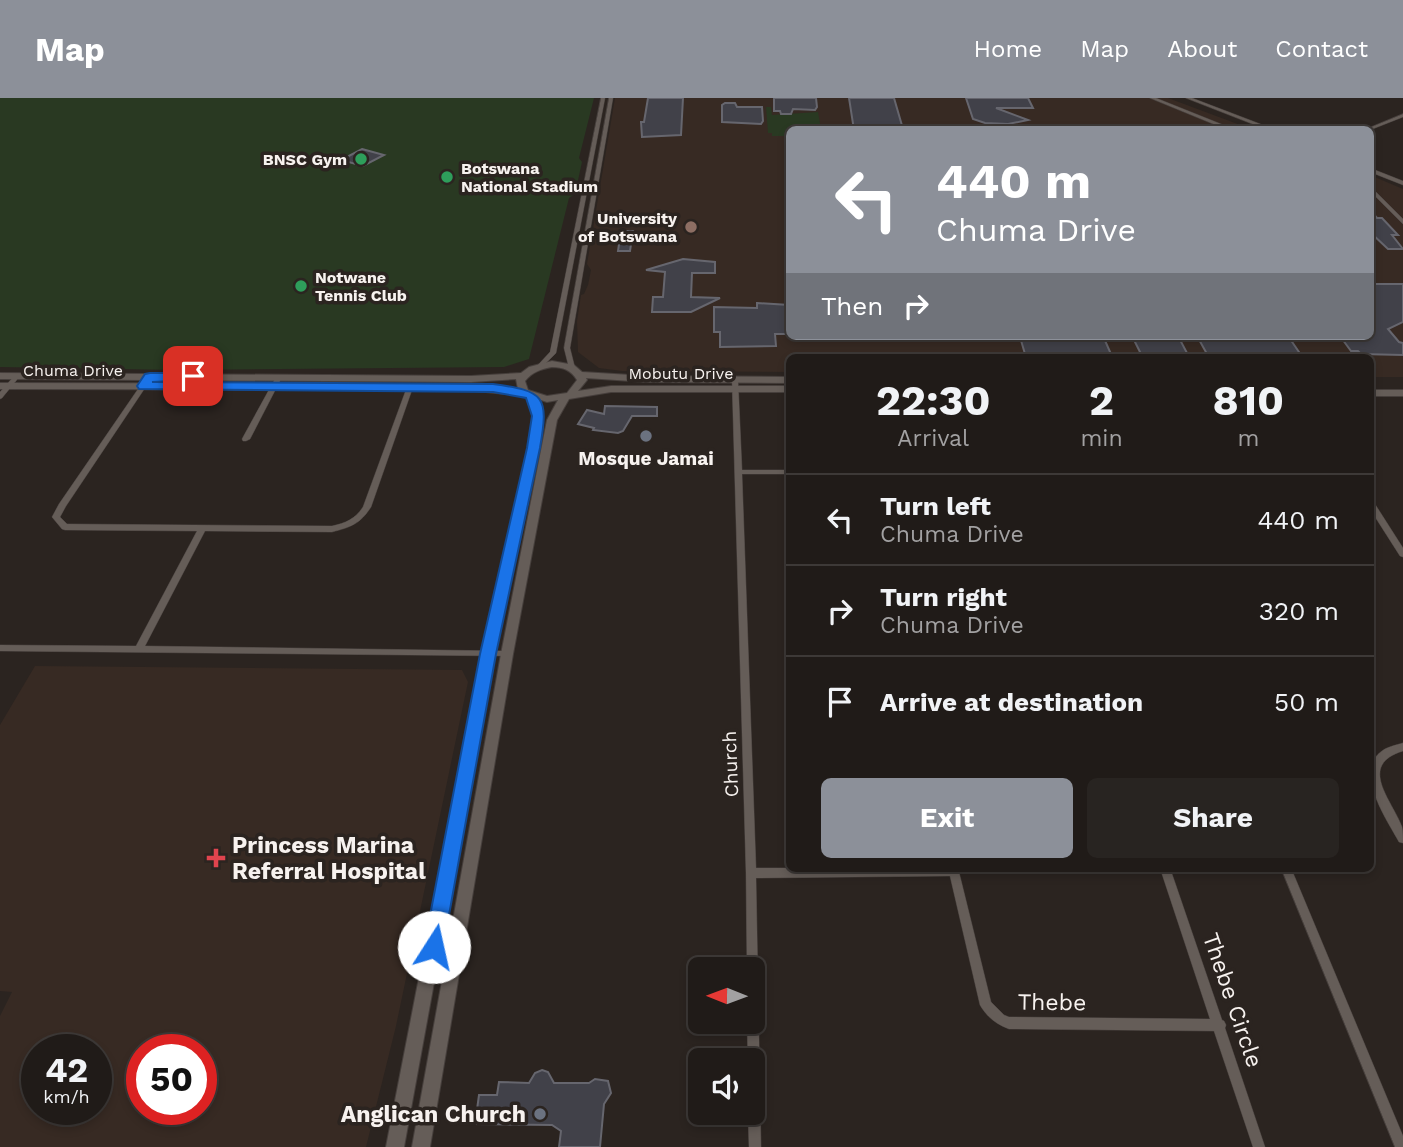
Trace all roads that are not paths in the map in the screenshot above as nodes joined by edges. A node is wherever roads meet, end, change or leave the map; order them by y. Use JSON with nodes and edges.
{"nodes":[{"id":1,"x":603,"y":98,"type":"edge"},
{"id":2,"x":611,"y":98,"type":"edge"},
{"id":3,"x":1152,"y":98,"type":"edge"},
{"id":4,"x":1188,"y":98,"type":"edge"},
{"id":5,"x":1403,"y":115,"type":"edge"},
{"id":6,"x":1224,"y":126,"type":"edge"},
{"id":7,"x":1263,"y":126,"type":"edge"},
{"id":8,"x":1374,"y":127,"type":"edge"},
{"id":9,"x":1374,"y":166,"type":"edge"},
{"id":10,"x":1374,"y":172,"type":"edge"},
{"id":11,"x":1403,"y":177,"type":"edge"},
{"id":12,"x":1403,"y":183,"type":"edge"},
{"id":13,"x":1374,"y":192,"type":"edge"},
{"id":14,"x":1403,"y":222,"type":"edge"},
{"id":15,"x":540,"y":366,"type":"junction"},
{"id":16,"x":577,"y":372,"type":"junction"},
{"id":17,"x":0,"y":376,"type":"edge"},
{"id":18,"x":17,"y":376,"type":"junction"},
{"id":19,"x":150,"y":376,"type":"junction"},
{"id":20,"x":523,"y":376,"type":"junction"},
{"id":21,"x":786,"y":380,"type":"edge"},
{"id":22,"x":277,"y":382,"type":"junction"},
{"id":23,"x":1374,"y":384,"type":"edge"},
{"id":24,"x":735,"y":385,"type":"junction"},
{"id":25,"x":1403,"y":385,"type":"edge"},
{"id":26,"x":4,"y":386,"type":"edge"},
{"id":27,"x":143,"y":386,"type":"junction"},
{"id":28,"x":410,"y":387,"type":"junction"},
{"id":29,"x":786,"y":389,"type":"edge"},
{"id":30,"x":1374,"y":393,"type":"edge"},
{"id":31,"x":1403,"y":393,"type":"edge"},
{"id":32,"x":528,"y":394,"type":"junction"},
{"id":33,"x":568,"y":395,"type":"junction"},
{"id":34,"x":0,"y":397,"type":"edge"},
{"id":35,"x":246,"y":439,"type":"dead end"},
{"id":36,"x":738,"y":472,"type":"junction"},
{"id":37,"x":786,"y":472,"type":"edge"},
{"id":38,"x":1374,"y":509,"type":"edge"},
{"id":39,"x":202,"y":528,"type":"junction"},
{"id":40,"x":1403,"y":554,"type":"edge"},
{"id":41,"x":0,"y":648,"type":"edge"},
{"id":42,"x":139,"y":649,"type":"junction"},
{"id":43,"x":488,"y":654,"type":"junction"},
{"id":44,"x":507,"y":654,"type":"junction"},
{"id":45,"x":1403,"y":747,"type":"edge"},
{"id":46,"x":1403,"y":839,"type":"edge"},
{"id":47,"x":818,"y":872,"type":"edge"},
{"id":48,"x":953,"y":872,"type":"edge"},
{"id":49,"x":1166,"y":872,"type":"edge"},
{"id":50,"x":1288,"y":872,"type":"edge"},
{"id":51,"x":751,"y":873,"type":"junction"},
{"id":52,"x":1220,"y":1025,"type":"junction"},
{"id":53,"x":395,"y":1147,"type":"edge"},
{"id":54,"x":421,"y":1147,"type":"edge"},
{"id":55,"x":755,"y":1147,"type":"edge"},
{"id":56,"x":1259,"y":1147,"type":"edge"},
{"id":57,"x":1401,"y":1147,"type":"edge"}],
"edges":[{"from":1,"to":15,"type":"street"},
{"from":2,"to":16,"type":"street"},
{"from":3,"to":6,"type":"street"},
{"from":4,"to":7,"type":"street"},
{"from":5,"to":8,"type":"street"},
{"from":9,"to":11,"type":"street"},
{"from":10,"to":12,"type":"street"},
{"from":13,"to":14,"type":"street"},
{"from":15,"to":16,"type":"main road"},
{"from":15,"to":20,"type":"main road"},
{"from":16,"to":24,"type":"main road"},
{"from":16,"to":33,"type":"main road"},
{"from":17,"to":18,"type":"main road","name":"Chuma Drive"},
{"from":18,"to":19,"type":"main road","name":"Chuma Drive"},
{"from":18,"to":26,"type":"street"},
{"from":19,"to":22,"type":"main road","name":"Chuma Drive"},
{"from":19,"to":27,"type":"street"},
{"from":20,"to":22,"type":"main road","name":"Chuma Drive"},
{"from":20,"to":32,"type":"main road"},
{"from":21,"to":24,"type":"main road"},
{"from":22,"to":27,"type":"main road","name":"Chuma Drive"},
{"from":22,"to":28,"type":"main road","name":"Chuma Drive"},
{"from":22,"to":35,"type":"street"},
{"from":23,"to":25,"type":"main road"},
{"from":24,"to":29,"type":"main road","name":"Mobutu Drive"},
{"from":24,"to":33,"type":"main road","name":"Mobutu Drive"},
{"from":24,"to":36,"type":"street","name":"Church"},
{"from":26,"to":27,"type":"main road","name":"Chuma Drive"},
{"from":26,"to":34,"type":"street"},
{"from":27,"to":39,"type":"street"},
{"from":28,"to":32,"type":"main road","name":"Chuma Drive"},
{"from":28,"to":39,"type":"street"},
{"from":30,"to":31,"type":"main road"},
{"from":32,"to":33,"type":"main road","name":"Mobutu Drive"},
{"from":32,"to":43,"type":"main road"},
{"from":33,"to":44,"type":"main road"},
{"from":36,"to":37,"type":"street"},
{"from":36,"to":51,"type":"street","name":"Church"},
{"from":38,"to":40,"type":"street"},
{"from":39,"to":42,"type":"street"},
{"from":41,"to":42,"type":"street"},
{"from":42,"to":43,"type":"street"},
{"from":43,"to":44,"type":"street"},
{"from":43,"to":53,"type":"main road"},
{"from":44,"to":54,"type":"main road"},
{"from":45,"to":46,"type":"street"},
{"from":47,"to":51,"type":"street","name":"Thebe"},
{"from":48,"to":52,"type":"street","name":"Thebe"},
{"from":49,"to":52,"type":"street","name":"Thebe Circle"},
{"from":50,"to":57,"type":"street"},
{"from":51,"to":55,"type":"street","name":"Church"},
{"from":52,"to":56,"type":"street","name":"Thebe Circle"}]}
